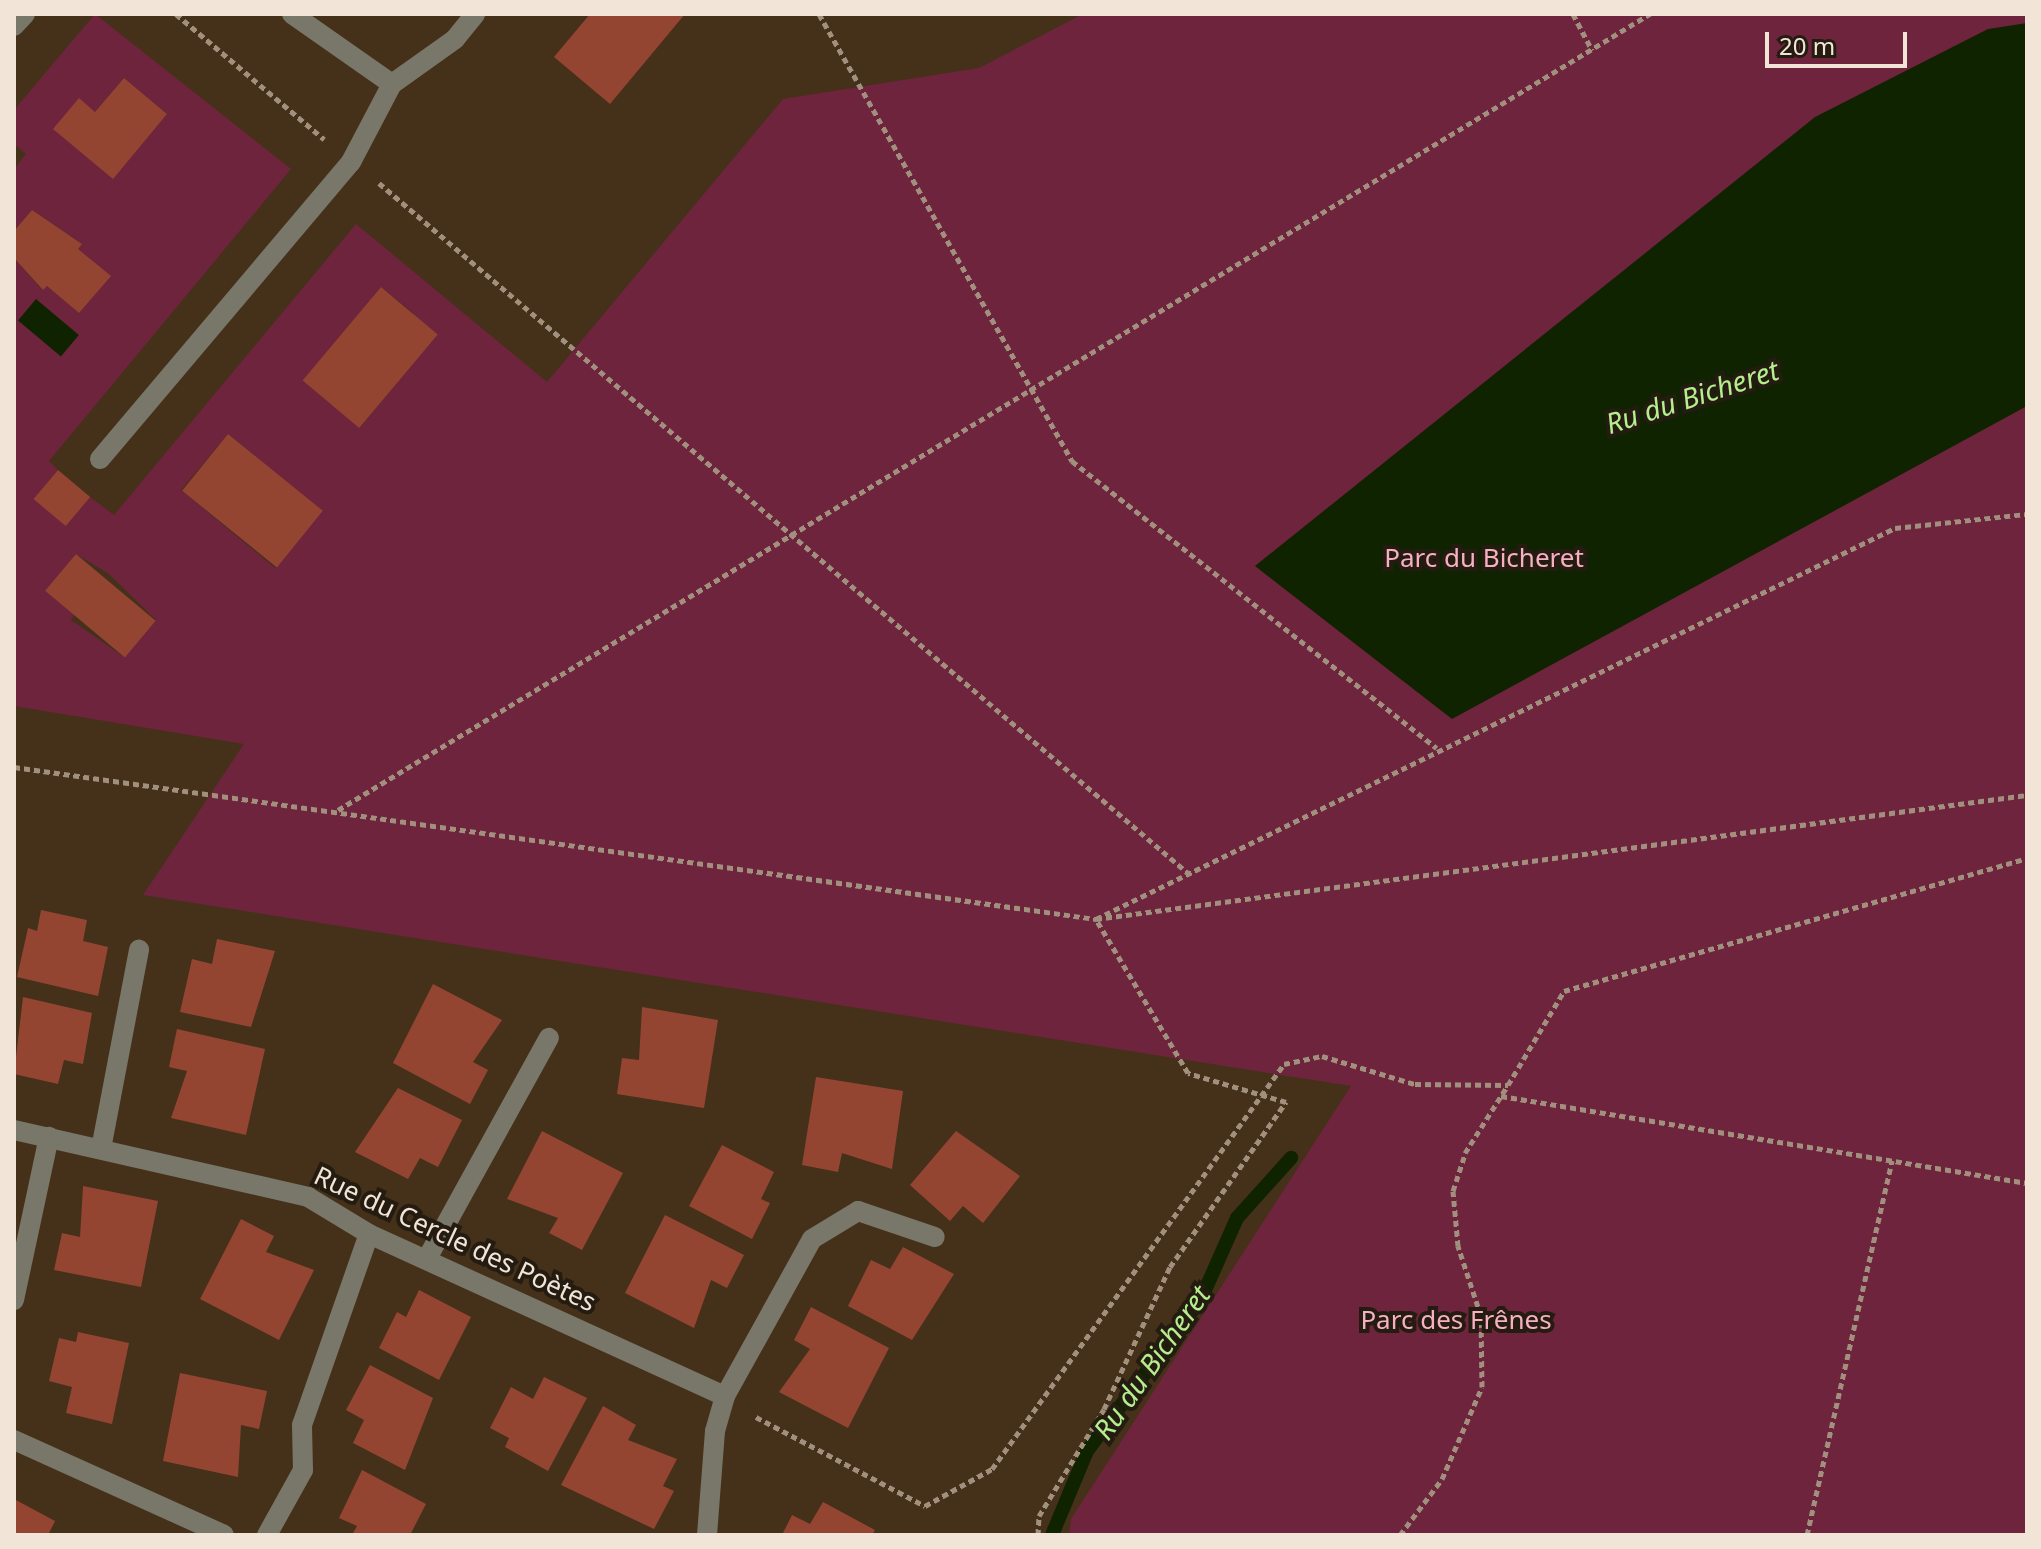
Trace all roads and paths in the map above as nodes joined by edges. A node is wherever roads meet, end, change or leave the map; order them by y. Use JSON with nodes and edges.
{"nodes":[{"id":1,"x":25,"y":14,"type":"edge"},
{"id":2,"x":176,"y":14,"type":"edge"},
{"id":3,"x":292,"y":14,"type":"edge"},
{"id":4,"x":475,"y":14,"type":"edge"},
{"id":5,"x":819,"y":14,"type":"edge"},
{"id":6,"x":1573,"y":14,"type":"edge"},
{"id":7,"x":1650,"y":14,"type":"edge"},
{"id":8,"x":14,"y":26,"type":"edge"},
{"id":9,"x":1592,"y":50,"type":"junction"},
{"id":10,"x":392,"y":84,"type":"junction"},
{"id":11,"x":351,"y":162,"type":"junction"},
{"id":12,"x":1032,"y":392,"type":"junction"},
{"id":13,"x":100,"y":459,"type":"dead end"},
{"id":14,"x":2027,"y":514,"type":"edge"},
{"id":15,"x":794,"y":534,"type":"junction"},
{"id":16,"x":1437,"y":748,"type":"junction"},
{"id":17,"x":14,"y":767,"type":"edge"},
{"id":18,"x":2027,"y":795,"type":"edge"},
{"id":19,"x":336,"y":811,"type":"junction"},
{"id":20,"x":2027,"y":858,"type":"edge"},
{"id":21,"x":1188,"y":873,"type":"junction"},
{"id":22,"x":1096,"y":919,"type":"junction"},
{"id":23,"x":139,"y":950,"type":"dead end"},
{"id":24,"x":549,"y":1038,"type":"dead end"},
{"id":25,"x":1508,"y":1085,"type":"junction"},
{"id":26,"x":1265,"y":1092,"type":"junction"},
{"id":27,"x":1501,"y":1096,"type":"junction"},
{"id":28,"x":14,"y":1130,"type":"edge"},
{"id":29,"x":49,"y":1137,"type":"junction"},
{"id":30,"x":101,"y":1149,"type":"junction"},
{"id":31,"x":1892,"y":1161,"type":"junction"},
{"id":32,"x":2027,"y":1183,"type":"edge"},
{"id":33,"x":369,"y":1234,"type":"junction"},
{"id":34,"x":935,"y":1237,"type":"dead end"},
{"id":35,"x":429,"y":1255,"type":"junction"},
{"id":36,"x":14,"y":1300,"type":"edge"},
{"id":37,"x":725,"y":1396,"type":"junction"},
{"id":38,"x":14,"y":1440,"type":"edge"},
{"id":39,"x":224,"y":1535,"type":"edge"},
{"id":40,"x":267,"y":1535,"type":"edge"},
{"id":41,"x":707,"y":1535,"type":"edge"},
{"id":42,"x":1038,"y":1535,"type":"edge"},
{"id":43,"x":1400,"y":1535,"type":"edge"},
{"id":44,"x":1807,"y":1535,"type":"edge"}],
"edges":[{"from":1,"to":8,"type":"street"},
{"from":2,"to":11,"type":"path"},
{"from":3,"to":10,"type":"street"},
{"from":4,"to":10,"type":"street"},
{"from":5,"to":12,"type":"path"},
{"from":6,"to":9,"type":"path"},
{"from":7,"to":9,"type":"path"},
{"from":9,"to":12,"type":"path"},
{"from":10,"to":11,"type":"street"},
{"from":11,"to":13,"type":"street"},
{"from":11,"to":15,"type":"path"},
{"from":12,"to":15,"type":"path"},
{"from":12,"to":16,"type":"path"},
{"from":14,"to":16,"type":"path"},
{"from":15,"to":19,"type":"path"},
{"from":15,"to":21,"type":"path"},
{"from":16,"to":21,"type":"path"},
{"from":17,"to":19,"type":"path"},
{"from":18,"to":22,"type":"path"},
{"from":19,"to":22,"type":"path"},
{"from":20,"to":25,"type":"path"},
{"from":21,"to":22,"type":"path"},
{"from":22,"to":26,"type":"path"},
{"from":23,"to":30,"type":"street"},
{"from":24,"to":35,"type":"street"},
{"from":25,"to":26,"type":"path"},
{"from":25,"to":27,"type":"path"},
{"from":26,"to":37,"type":"path"},
{"from":26,"to":42,"type":"path"},
{"from":27,"to":31,"type":"path"},
{"from":27,"to":43,"type":"path"},
{"from":28,"to":29,"type":"street","name":"Rue du Cercle des Poètes"},
{"from":29,"to":30,"type":"street","name":"Rue du Cercle des Poètes"},
{"from":29,"to":36,"type":"street"},
{"from":30,"to":33,"type":"street","name":"Rue du Cercle des Poètes"},
{"from":31,"to":32,"type":"path"},
{"from":31,"to":44,"type":"path"},
{"from":33,"to":35,"type":"street","name":"Rue du Cercle des Poètes"},
{"from":33,"to":40,"type":"street"},
{"from":34,"to":37,"type":"street"},
{"from":35,"to":37,"type":"street","name":"Rue du Cercle des Poètes"},
{"from":37,"to":41,"type":"street"},
{"from":38,"to":39,"type":"street"}]}
